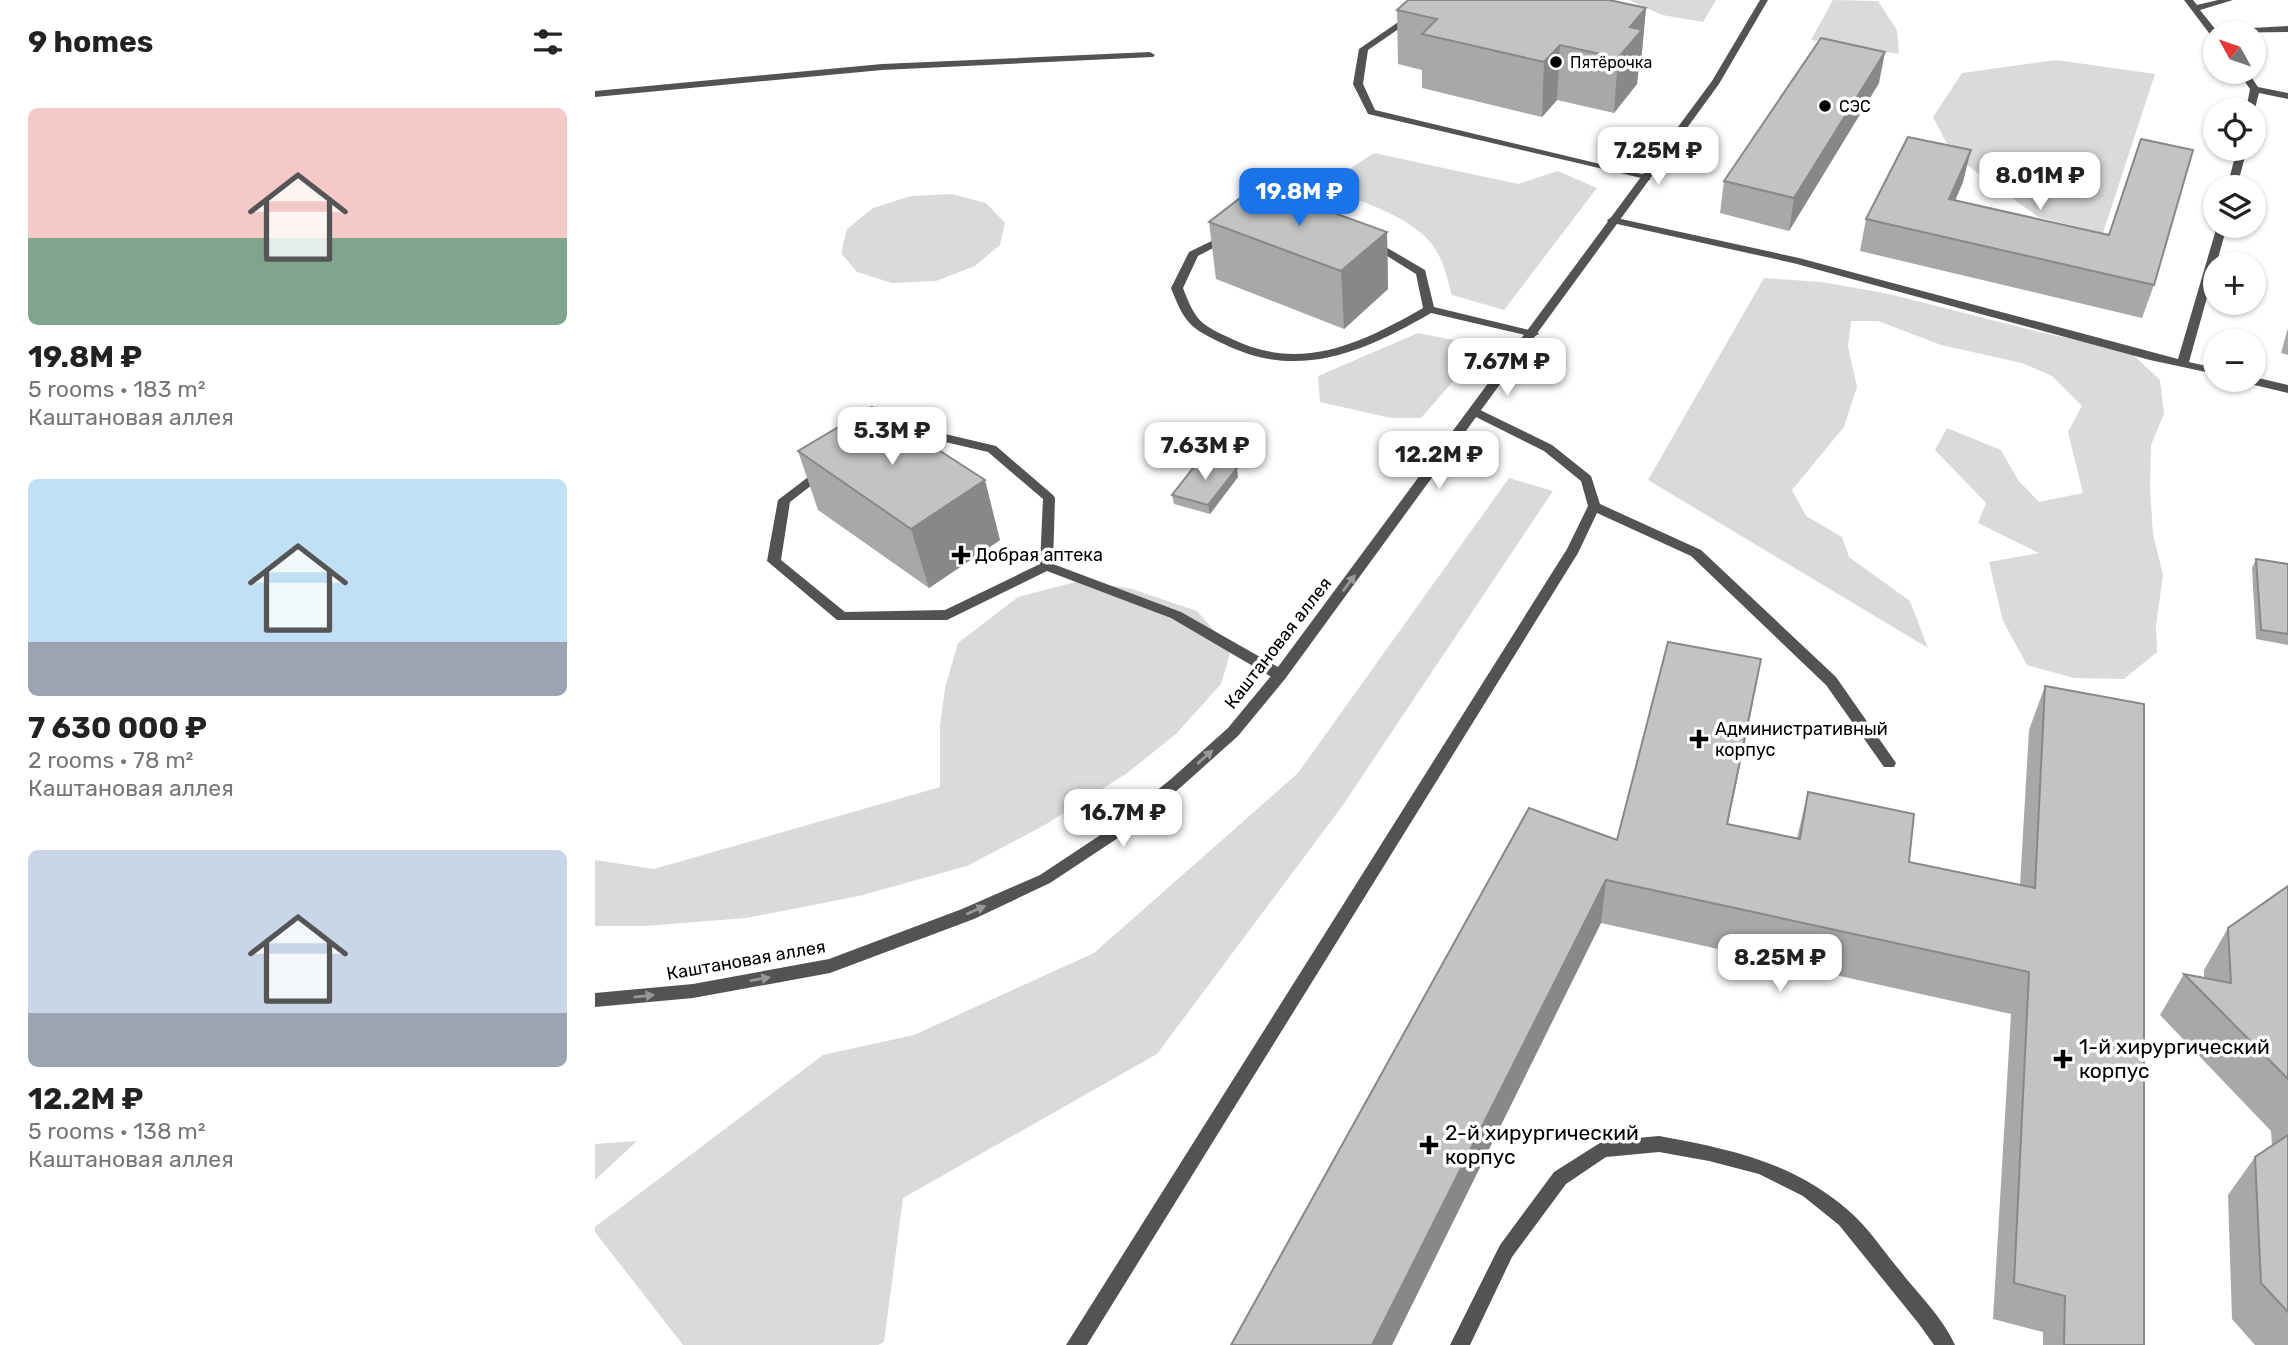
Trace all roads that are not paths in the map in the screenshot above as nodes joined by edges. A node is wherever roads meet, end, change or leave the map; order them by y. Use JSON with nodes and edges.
{"nodes":[{"id":1,"x":1764,"y":0,"type":"edge"},
{"id":2,"x":2188,"y":0,"type":"edge"},
{"id":3,"x":2229,"y":0,"type":"edge"},
{"id":4,"x":2196,"y":8,"type":"junction"},
{"id":5,"x":1425,"y":13,"type":"edge"},
{"id":6,"x":2206,"y":21,"type":"edge"},
{"id":7,"x":2288,"y":29,"type":"edge"},
{"id":8,"x":2266,"y":31,"type":"edge"},
{"id":9,"x":1150,"y":55,"type":"dead end"},
{"id":10,"x":2251,"y":84,"type":"edge"},
{"id":11,"x":2255,"y":89,"type":"junction"},
{"id":12,"x":595,"y":94,"type":"edge"},
{"id":13,"x":2288,"y":96,"type":"edge"},
{"id":14,"x":2253,"y":98,"type":"edge"},
{"id":15,"x":1646,"y":178,"type":"junction"},
{"id":16,"x":1612,"y":220,"type":"junction"},
{"id":17,"x":1235,"y":232,"type":"edge"},
{"id":18,"x":1356,"y":236,"type":"edge"},
{"id":19,"x":2219,"y":238,"type":"edge"},
{"id":20,"x":1429,"y":309,"type":"junction"},
{"id":21,"x":1533,"y":334,"type":"junction"},
{"id":22,"x":2183,"y":363,"type":"junction"},
{"id":23,"x":2203,"y":368,"type":"edge"},
{"id":24,"x":2266,"y":384,"type":"edge"},
{"id":25,"x":2288,"y":389,"type":"edge"},
{"id":26,"x":1476,"y":412,"type":"junction"},
{"id":27,"x":881,"y":442,"type":"edge"},
{"id":28,"x":837,"y":462,"type":"edge"},
{"id":29,"x":1594,"y":506,"type":"junction"},
{"id":30,"x":1046,"y":566,"type":"junction"},
{"id":31,"x":1280,"y":675,"type":"junction"},
{"id":32,"x":1889,"y":764,"type":"dead end"},
{"id":33,"x":595,"y":1000,"type":"edge"},
{"id":34,"x":1076,"y":1345,"type":"edge"},
{"id":35,"x":1460,"y":1345,"type":"edge"},
{"id":36,"x":1945,"y":1345,"type":"edge"}],
"edges":[{"from":1,"to":15,"type":"street","name":"Каштановая аллея"},
{"from":2,"to":4,"type":"street"},
{"from":3,"to":4,"type":"street"},
{"from":4,"to":6,"type":"street"},
{"from":5,"to":15,"type":"street"},
{"from":7,"to":8,"type":"street"},
{"from":9,"to":12,"type":"street"},
{"from":10,"to":11,"type":"street"},
{"from":11,"to":13,"type":"street"},
{"from":11,"to":14,"type":"street"},
{"from":15,"to":16,"type":"street","name":"Каштановая аллея"},
{"from":16,"to":21,"type":"street","name":"Каштановая аллея"},
{"from":16,"to":22,"type":"street"},
{"from":17,"to":20,"type":"street"},
{"from":18,"to":20,"type":"street"},
{"from":19,"to":22,"type":"street"},
{"from":20,"to":21,"type":"street"},
{"from":21,"to":26,"type":"street","name":"Каштановая аллея"},
{"from":22,"to":23,"type":"street"},
{"from":24,"to":25,"type":"street"},
{"from":26,"to":29,"type":"street"},
{"from":31,"to":26,"type":"street","name":"Каштановая аллея","one_way":true},
{"from":27,"to":30,"type":"street"},
{"from":28,"to":30,"type":"street"},
{"from":29,"to":32,"type":"street"},
{"from":29,"to":34,"type":"street"},
{"from":30,"to":31,"type":"street"},
{"from":33,"to":31,"type":"street","name":"Каштановая аллея","one_way":true},
{"from":35,"to":36,"type":"street"}]}
